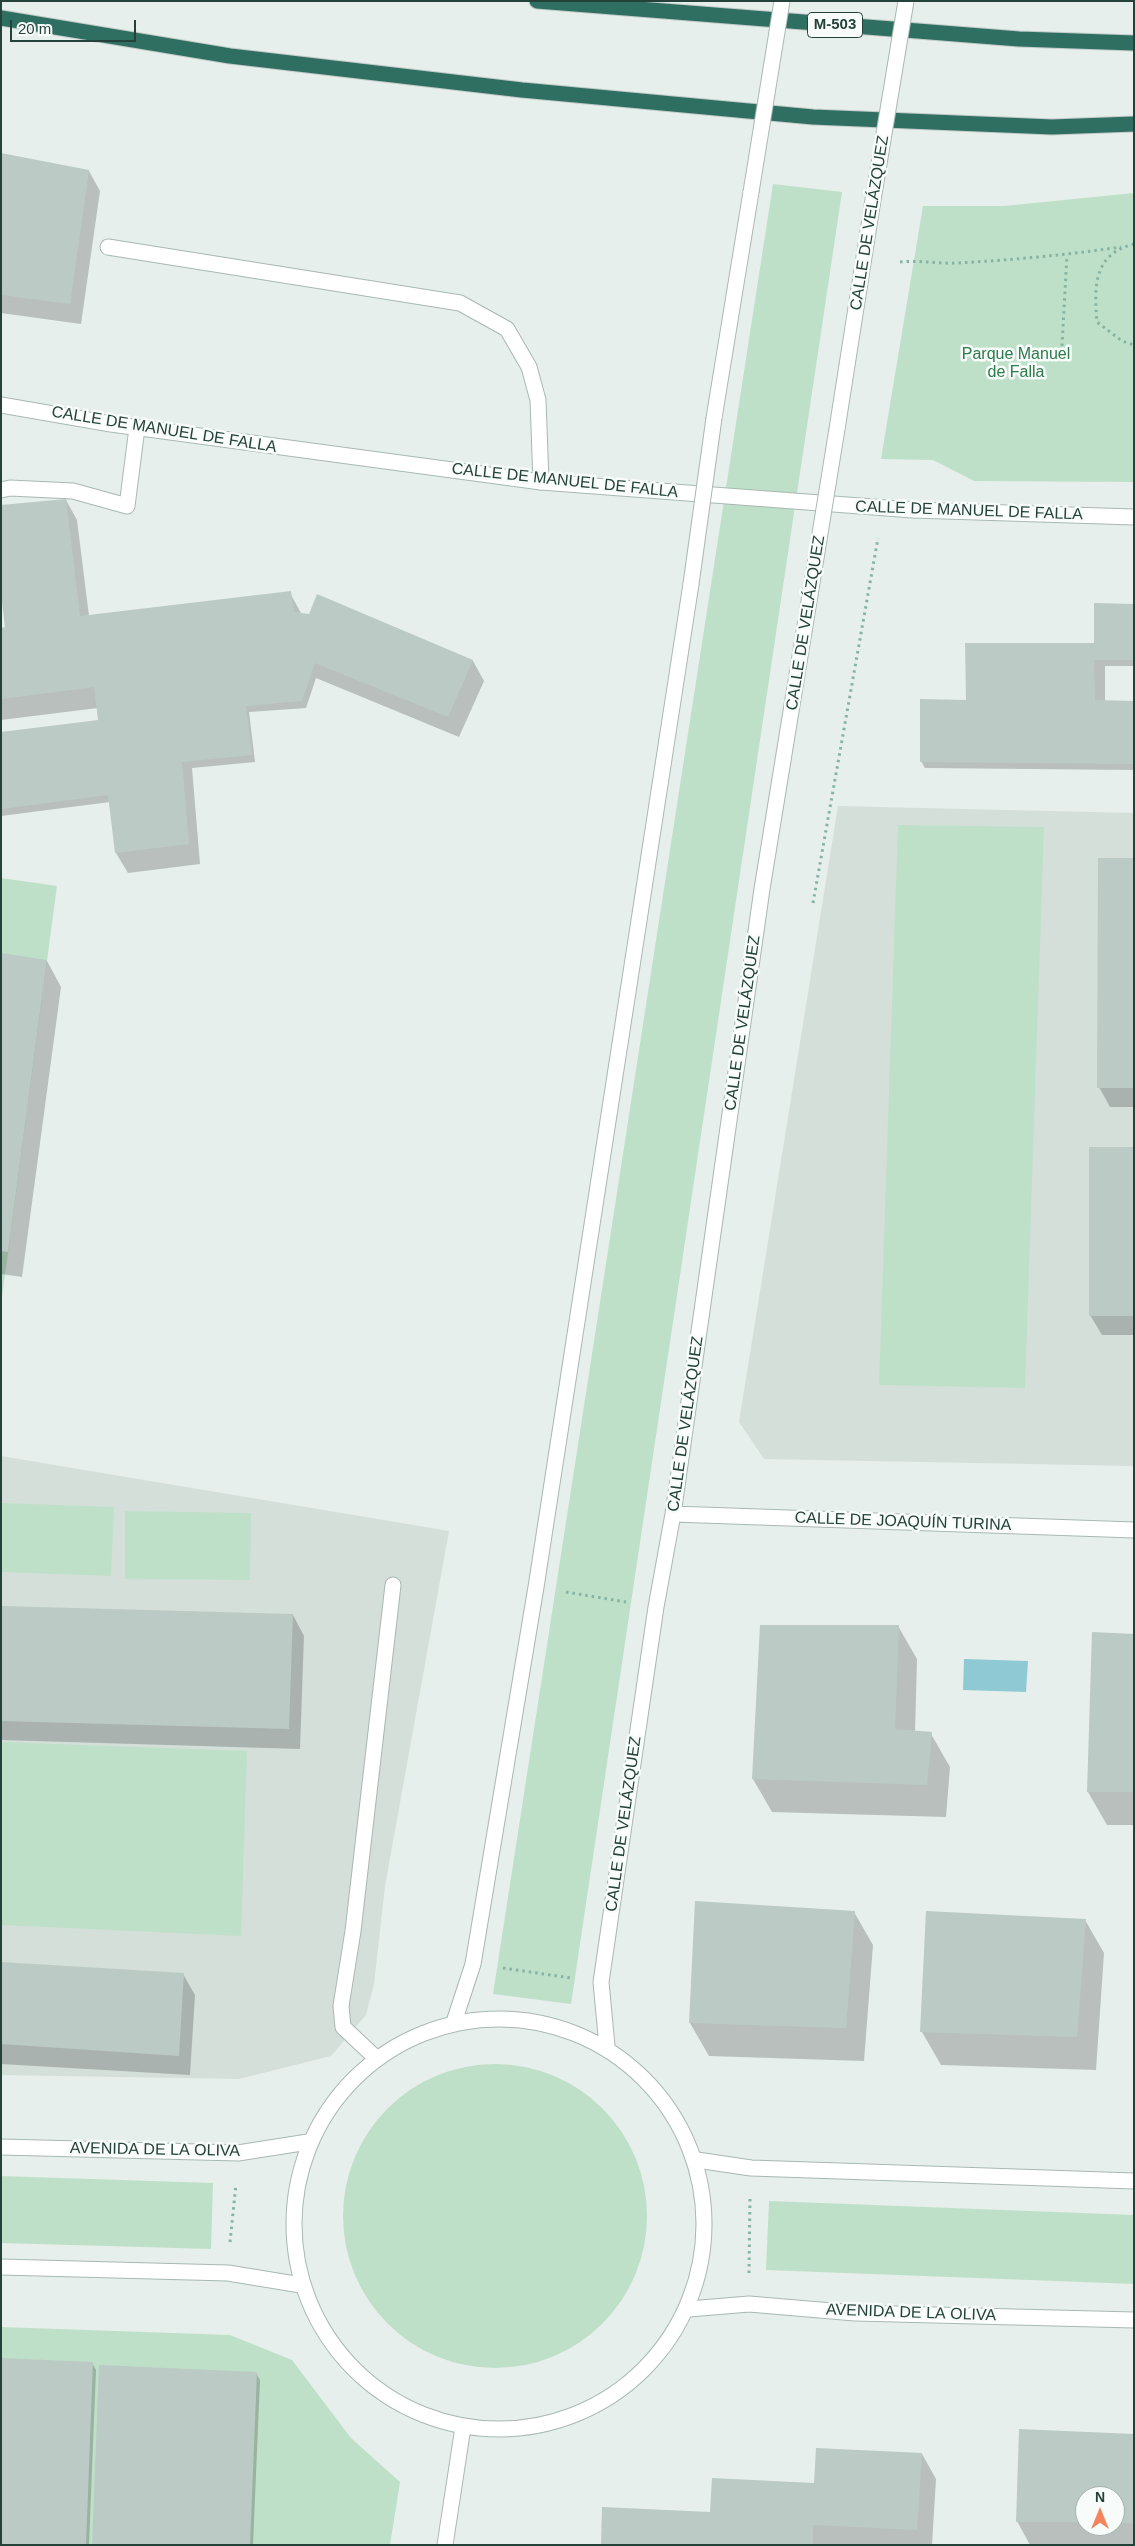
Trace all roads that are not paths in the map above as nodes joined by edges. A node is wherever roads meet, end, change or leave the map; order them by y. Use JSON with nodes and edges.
{"nodes":[{"id":1,"x":536,"y":1,"type":"edge"},
{"id":2,"x":782,"y":1,"type":"edge"},
{"id":3,"x":906,"y":1,"type":"edge"},
{"id":4,"x":1,"y":18,"type":"edge"},
{"id":5,"x":1134,"y":43,"type":"edge"},
{"id":6,"x":1134,"y":124,"type":"edge"},
{"id":7,"x":108,"y":247,"type":"dead end"},
{"id":8,"x":1,"y":405,"type":"edge"},
{"id":9,"x":137,"y":428,"type":"junction"},
{"id":10,"x":541,"y":482,"type":"junction"},
{"id":11,"x":1,"y":490,"type":"edge"},
{"id":12,"x":1134,"y":517,"type":"edge"},
{"id":13,"x":673,"y":1514,"type":"junction"},
{"id":14,"x":1134,"y":1530,"type":"edge"},
{"id":15,"x":393,"y":1585,"type":"dead end"},
{"id":16,"x":454,"y":2022,"type":"junction"},
{"id":17,"x":607,"y":2046,"type":"junction"},
{"id":18,"x":377,"y":2059,"type":"junction"},
{"id":19,"x":308,"y":2142,"type":"junction"},
{"id":20,"x":1,"y":2147,"type":"edge"},
{"id":21,"x":697,"y":2160,"type":"junction"},
{"id":22,"x":1134,"y":2181,"type":"edge"},
{"id":23,"x":1,"y":2267,"type":"edge"},
{"id":24,"x":301,"y":2285,"type":"junction"},
{"id":25,"x":688,"y":2309,"type":"junction"},
{"id":26,"x":1134,"y":2320,"type":"edge"},
{"id":27,"x":463,"y":2427,"type":"junction"},
{"id":28,"x":444,"y":2545,"type":"edge"}],
"edges":[{"from":1,"to":5,"type":"highway","number":"M-503"},
{"from":2,"to":16,"type":"street","bridge":true},
{"from":3,"to":13,"type":"street","name":"CALLE DE VELÁZQUEZ","bridge":true},
{"from":4,"to":6,"type":"highway"},
{"from":7,"to":10,"type":"street"},
{"from":8,"to":9,"type":"street","name":"CALLE DE MANUEL DE FALLA"},
{"from":9,"to":10,"type":"street","name":"CALLE DE MANUEL DE FALLA"},
{"from":9,"to":11,"type":"street"},
{"from":10,"to":12,"type":"street","name":"CALLE DE MANUEL DE FALLA"},
{"from":13,"to":14,"type":"street","name":"CALLE DE JOAQUÍN TURINA"},
{"from":13,"to":17,"type":"street","name":"CALLE DE VELÁZQUEZ"},
{"from":15,"to":18,"type":"street"},
{"from":16,"to":17,"type":"street"},
{"from":16,"to":18,"type":"street"},
{"from":17,"to":21,"type":"street"},
{"from":18,"to":19,"type":"street"},
{"from":19,"to":20,"type":"street","name":"AVENIDA DE LA OLIVA"},
{"from":19,"to":24,"type":"street"},
{"from":21,"to":22,"type":"street"},
{"from":21,"to":25,"type":"street"},
{"from":23,"to":24,"type":"street"},
{"from":24,"to":27,"type":"street"},
{"from":25,"to":26,"type":"street","name":"AVENIDA DE LA OLIVA"},
{"from":25,"to":27,"type":"street"},
{"from":27,"to":28,"type":"street"}]}
